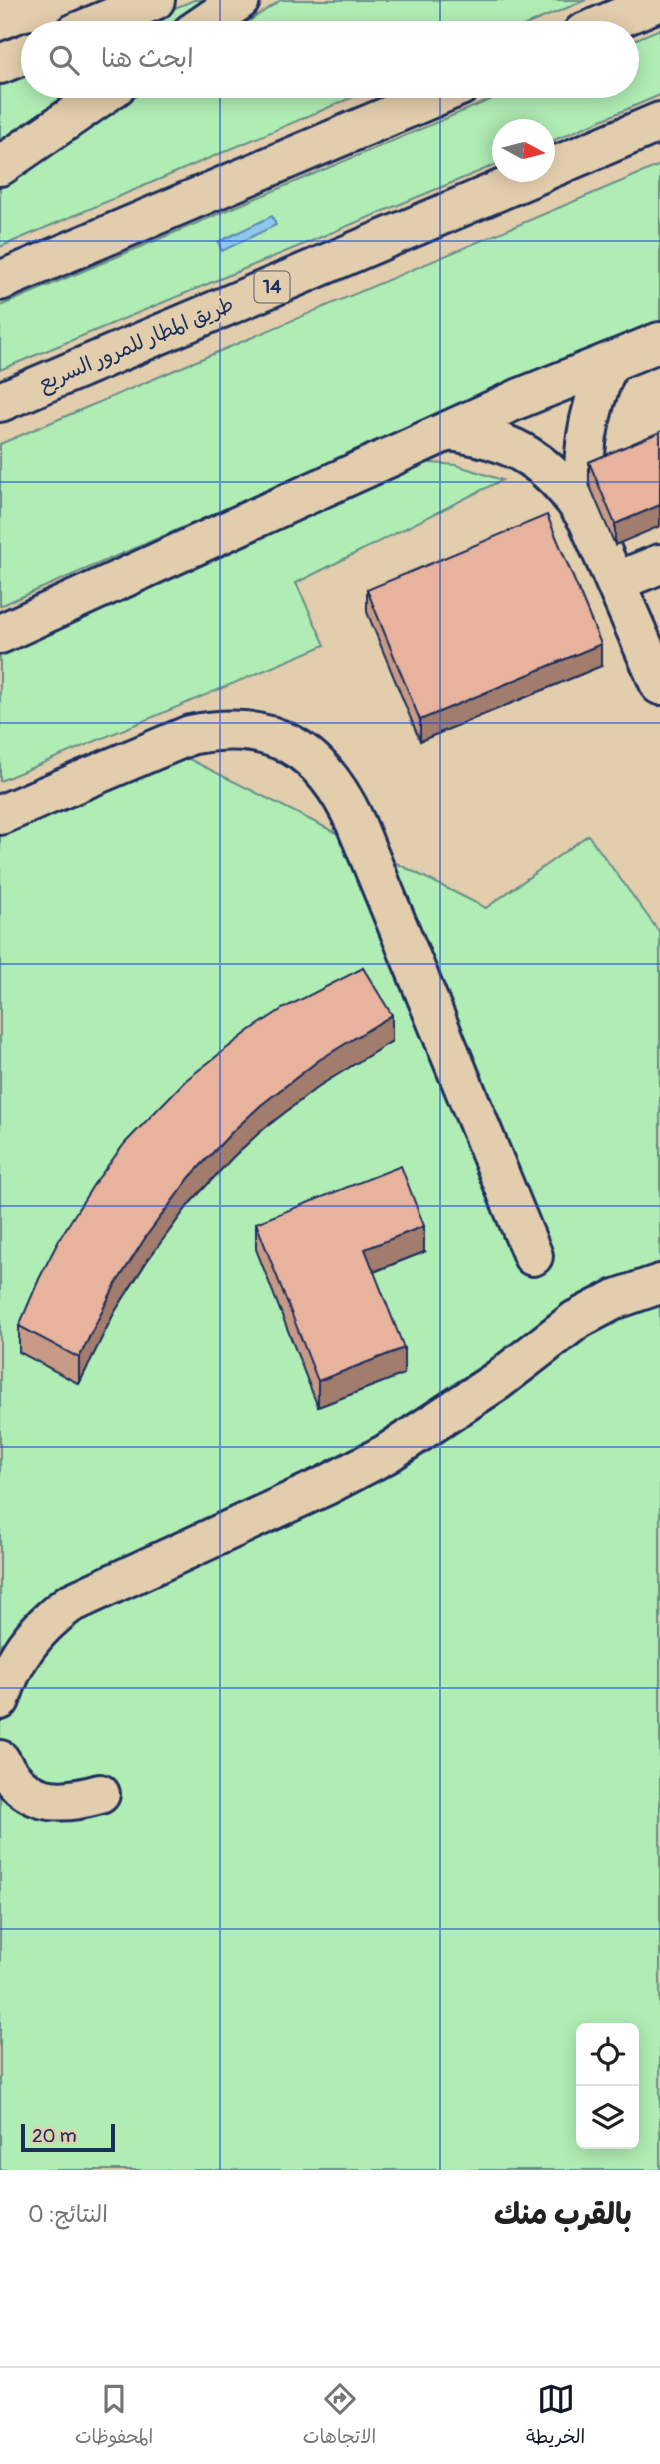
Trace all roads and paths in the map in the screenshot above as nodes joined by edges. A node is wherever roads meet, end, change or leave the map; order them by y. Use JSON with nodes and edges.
{"nodes":[{"id":1,"x":155,"y":0,"type":"edge"},
{"id":2,"x":240,"y":0,"type":"edge"},
{"id":3,"x":660,"y":1,"type":"edge"},
{"id":4,"x":104,"y":21,"type":"edge"},
{"id":5,"x":209,"y":21,"type":"edge"},
{"id":6,"x":612,"y":21,"type":"edge"},
{"id":7,"x":21,"y":56,"type":"edge"},
{"id":8,"x":0,"y":64,"type":"edge"},
{"id":9,"x":99,"y":98,"type":"edge"},
{"id":10,"x":432,"y":98,"type":"edge"},
{"id":11,"x":660,"y":122,"type":"edge"},
{"id":12,"x":0,"y":166,"type":"edge"},
{"id":13,"x":555,"y":166,"type":"edge"},
{"id":14,"x":518,"y":182,"type":"edge"},
{"id":15,"x":0,"y":281,"type":"edge"},
{"id":16,"x":660,"y":342,"type":"edge"},
{"id":17,"x":609,"y":363,"type":"junction"},
{"id":18,"x":0,"y":402,"type":"edge"},
{"id":19,"x":448,"y":431,"type":"junction"},
{"id":20,"x":588,"y":520,"type":"junction"},
{"id":21,"x":660,"y":564,"type":"edge"},
{"id":22,"x":615,"y":582,"type":"junction"},
{"id":23,"x":0,"y":634,"type":"edge"},
{"id":24,"x":660,"y":685,"type":"edge"},
{"id":25,"x":0,"y":816,"type":"edge"},
{"id":26,"x":533,"y":1256,"type":"dead end"},
{"id":27,"x":660,"y":1284,"type":"edge"},
{"id":28,"x":0,"y":1699,"type":"edge"},
{"id":29,"x":0,"y":1760,"type":"edge"},
{"id":30,"x":100,"y":1794,"type":"dead end"}],
"edges":[{"from":1,"to":4,"type":"main road"},
{"from":2,"to":5,"type":"main road"},
{"from":3,"to":6,"type":"main road"},
{"from":7,"to":8,"type":"main road"},
{"from":9,"to":12,"type":"main road"},
{"from":10,"to":15,"type":"main road"},
{"from":11,"to":13,"type":"main road","name":"طريق المطار للمرور السريع","number":"14"},
{"from":14,"to":18,"type":"main road","name":"طريق المطار للمرور السريع","number":"14"},
{"from":16,"to":17,"type":"main road"},
{"from":17,"to":19,"type":"main road"},
{"from":17,"to":20,"type":"main road"},
{"from":19,"to":20,"type":"main road"},
{"from":19,"to":23,"type":"main road"},
{"from":20,"to":22,"type":"main road"},
{"from":21,"to":22,"type":"main road"},
{"from":22,"to":24,"type":"main road"},
{"from":25,"to":26,"type":"main road"},
{"from":27,"to":28,"type":"main road"},
{"from":29,"to":30,"type":"main road"}]}
